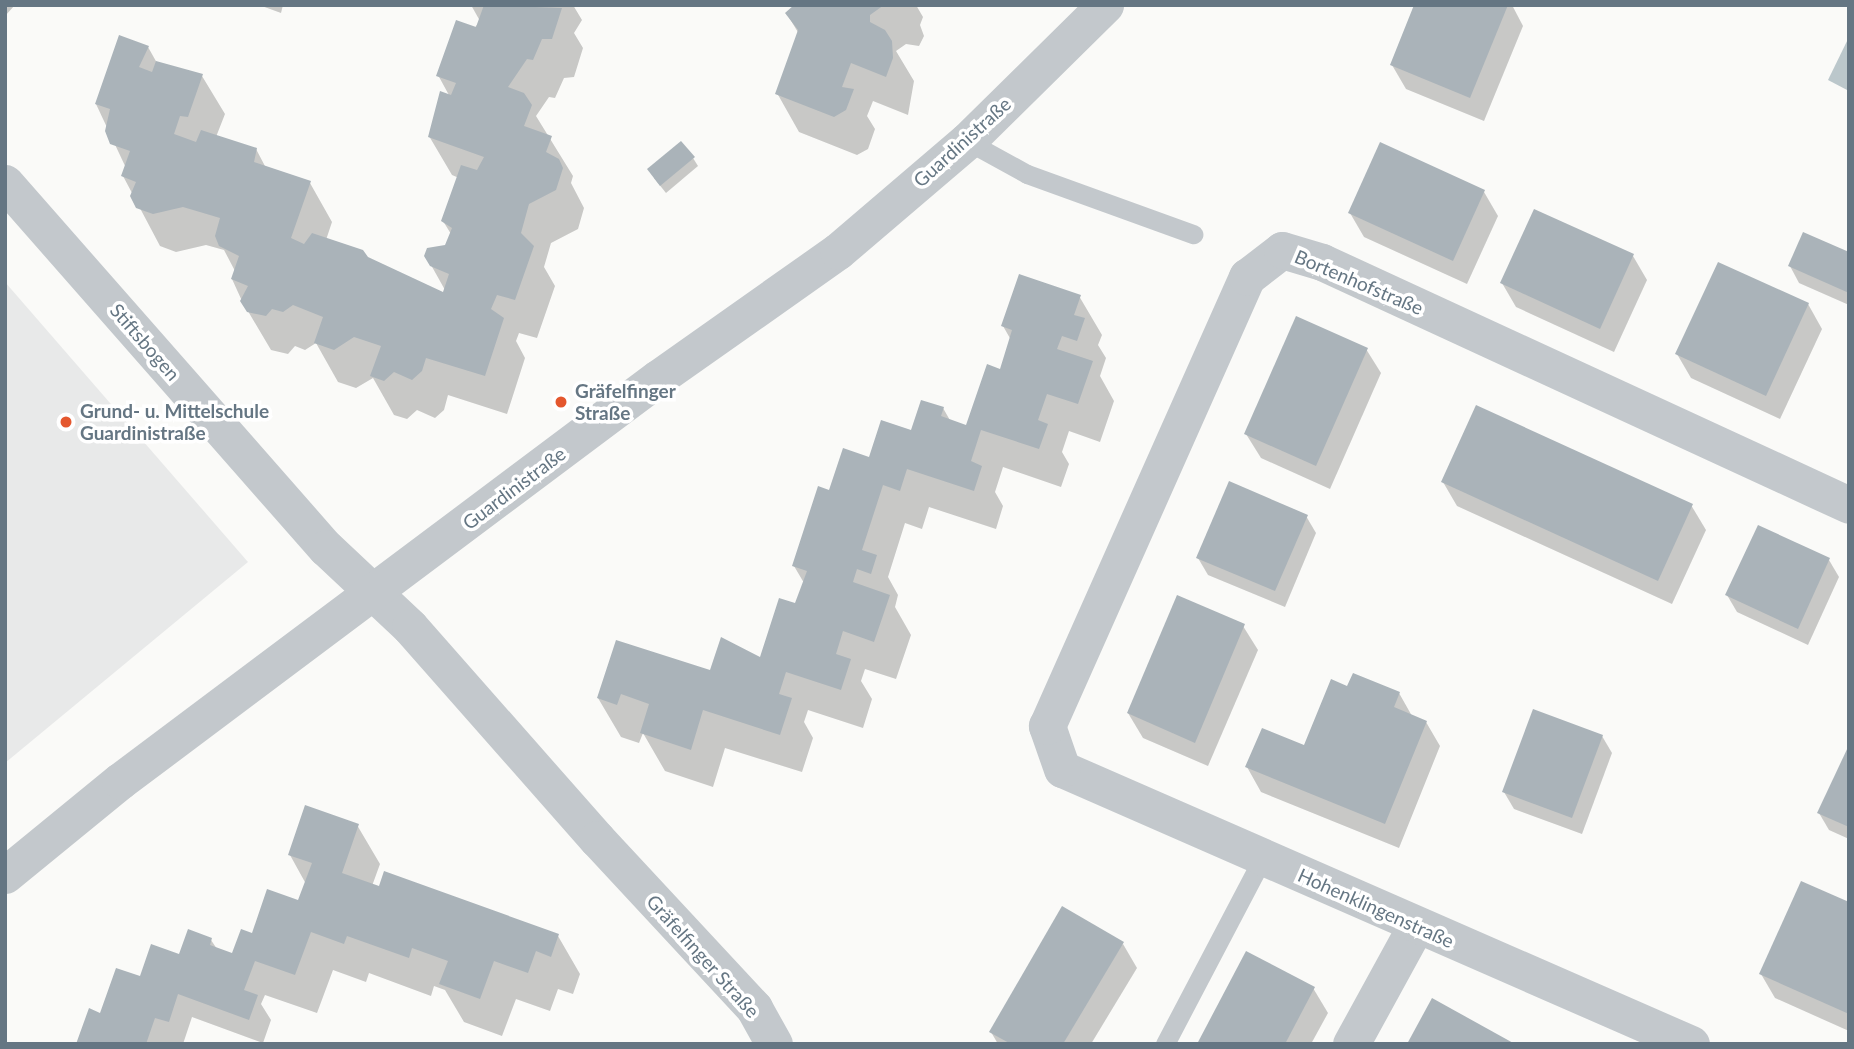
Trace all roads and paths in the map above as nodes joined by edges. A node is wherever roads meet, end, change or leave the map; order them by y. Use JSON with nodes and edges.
{"nodes":[{"id":1,"x":1105,"y":5,"type":"edge"},
{"id":2,"x":967,"y":141,"type":"junction"},
{"id":3,"x":5,"y":183,"type":"edge"},
{"id":4,"x":1193,"y":234,"type":"dead end"},
{"id":5,"x":1849,"y":505,"type":"edge"},
{"id":6,"x":373,"y":592,"type":"junction"},
{"id":7,"x":1062,"y":769,"type":"joint"},
{"id":8,"x":1263,"y":857,"type":"junction"},
{"id":9,"x":5,"y":875,"type":"edge"},
{"id":10,"x":1415,"y":927,"type":"junction"},
{"id":11,"x":774,"y":1044,"type":"edge"},
{"id":12,"x":1165,"y":1044,"type":"edge"},
{"id":13,"x":1351,"y":1044,"type":"edge"},
{"id":14,"x":1691,"y":1044,"type":"edge"}],
"edges":[{"from":1,"to":2,"type":"street","name":"Guardinistraße"},
{"from":2,"to":4,"type":"lane"},
{"from":2,"to":6,"type":"street","name":"Guardinistraße"},
{"from":3,"to":6,"type":"street","name":"Stiftsbogen"},
{"from":5,"to":7,"type":"street","name":"Bortenhofstraße"},
{"from":6,"to":9,"type":"street","name":"Guardinistraße"},
{"from":6,"to":11,"type":"street","name":"Gräfelfinger Straße"},
{"from":7,"to":8,"type":"street","name":"Hohenklingenstraße"},
{"from":8,"to":10,"type":"street","name":"Hohenklingenstraße"},
{"from":8,"to":12,"type":"lane"},
{"from":10,"to":13,"type":"street"},
{"from":10,"to":14,"type":"street","name":"Hohenklingenstraße"}]}
